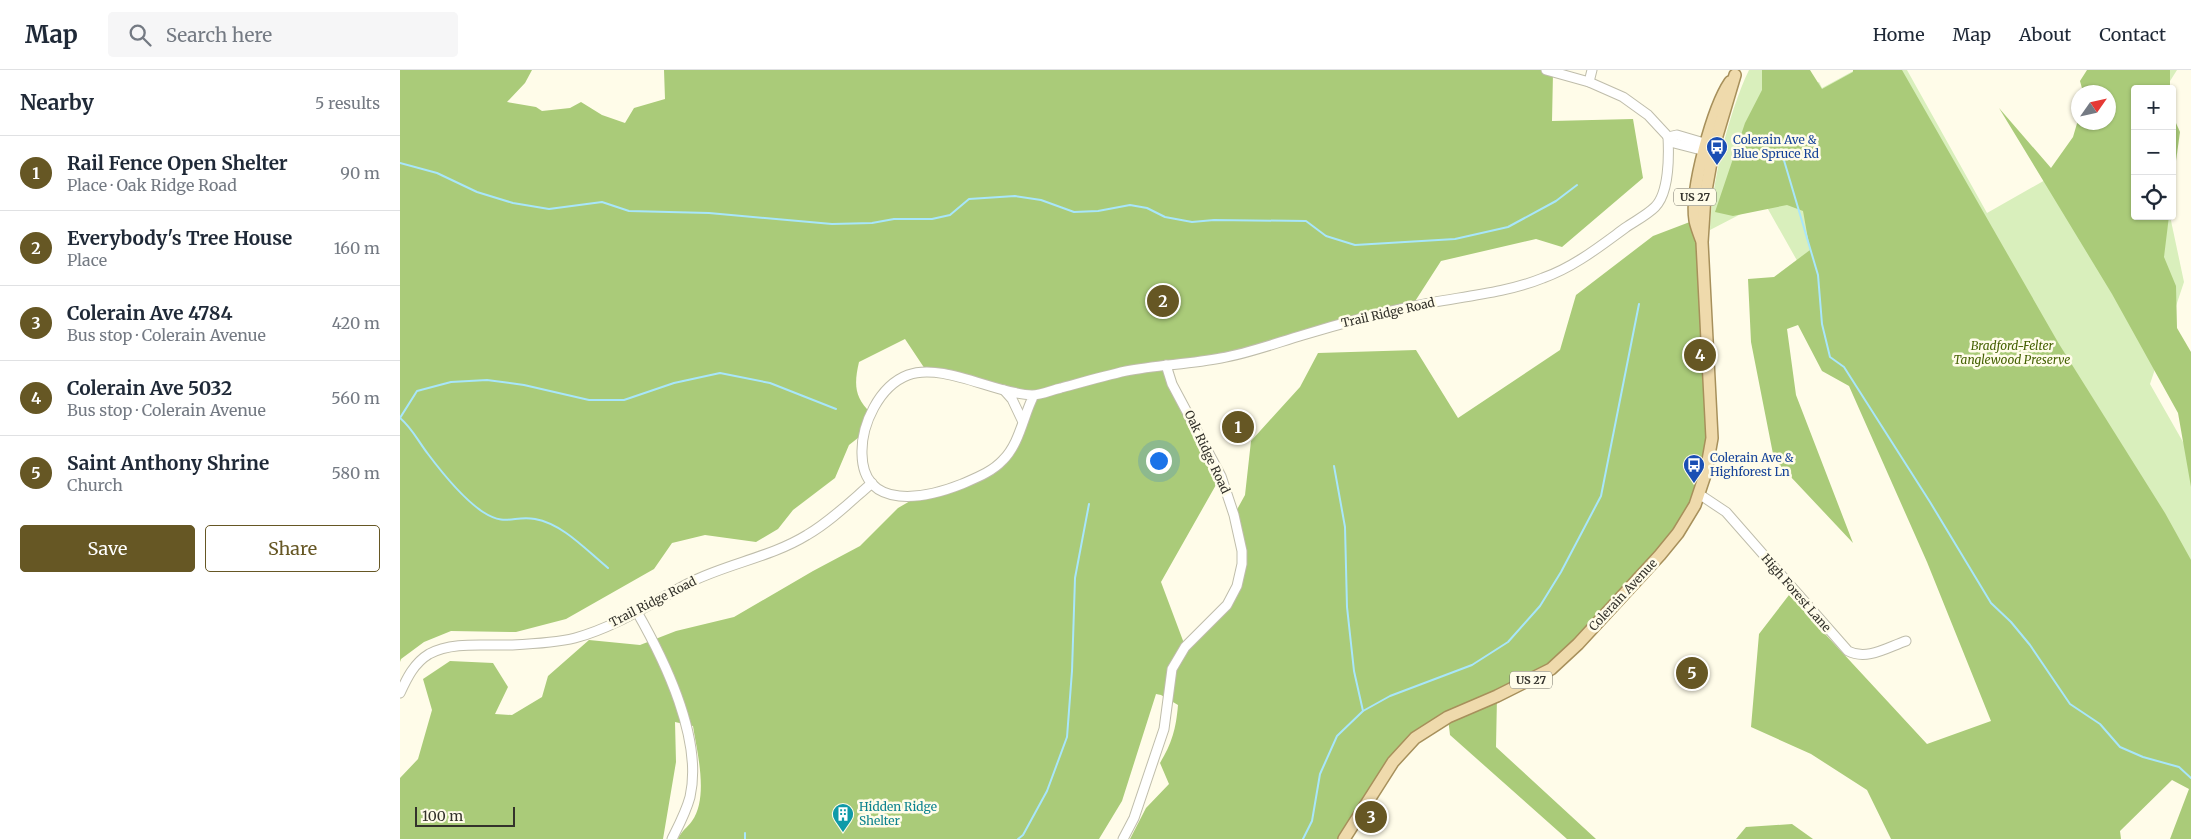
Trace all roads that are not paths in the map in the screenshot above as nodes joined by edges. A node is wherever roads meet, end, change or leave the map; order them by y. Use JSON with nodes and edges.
{"nodes":[{"id":1,"x":1546,"y":70,"type":"edge"},
{"id":2,"x":1592,"y":70,"type":"edge"},
{"id":3,"x":1736,"y":72,"type":"edge"},
{"id":4,"x":1589,"y":82,"type":"junction"},
{"id":5,"x":1668,"y":137,"type":"junction"},
{"id":6,"x":1685,"y":146,"type":"junction"},
{"id":7,"x":1709,"y":148,"type":"junction"},
{"id":8,"x":1669,"y":155,"type":"junction"},
{"id":9,"x":1166,"y":365,"type":"junction"},
{"id":10,"x":1004,"y":390,"type":"junction"},
{"id":11,"x":1034,"y":395,"type":"junction"},
{"id":12,"x":1022,"y":420,"type":"junction"},
{"id":13,"x":872,"y":482,"type":"junction"},
{"id":14,"x":1699,"y":494,"type":"junction"},
{"id":15,"x":637,"y":612,"type":"junction"},
{"id":16,"x":1906,"y":641,"type":"dead end"},
{"id":17,"x":400,"y":693,"type":"edge"},
{"id":18,"x":672,"y":839,"type":"edge"},
{"id":19,"x":1123,"y":839,"type":"edge"},
{"id":20,"x":1344,"y":839,"type":"edge"}],
"edges":[{"from":1,"to":4,"type":"street"},
{"from":2,"to":4,"type":"street"},
{"from":3,"to":7,"type":"main road","name":"Colerain Avenue","number":"US 27"},
{"from":4,"to":5,"type":"street"},
{"from":5,"to":6,"type":"street"},
{"from":5,"to":7,"type":"street"},
{"from":5,"to":8,"type":"street","name":"Trail Ridge Road"},
{"from":6,"to":7,"type":"street"},
{"from":6,"to":8,"type":"street"},
{"from":7,"to":14,"type":"main road","name":"Colerain Avenue","number":"US 27"},
{"from":8,"to":9,"type":"street","name":"Trail Ridge Road"},
{"from":9,"to":11,"type":"street","name":"Trail Ridge Road"},
{"from":9,"to":19,"type":"street","name":"Oak Ridge Road"},
{"from":10,"to":11,"type":"street","name":"Trail Ridge Road"},
{"from":10,"to":12,"type":"street"},
{"from":10,"to":13,"type":"street","name":"Trail Ridge Road"},
{"from":11,"to":12,"type":"street"},
{"from":12,"to":13,"type":"street"},
{"from":13,"to":15,"type":"street","name":"Trail Ridge Road"},
{"from":14,"to":16,"type":"street","name":"High Forest Lane"},
{"from":14,"to":20,"type":"main road","name":"Colerain Avenue","number":"US 27"},
{"from":15,"to":17,"type":"street","name":"Trail Ridge Road"},
{"from":15,"to":18,"type":"street"}]}
